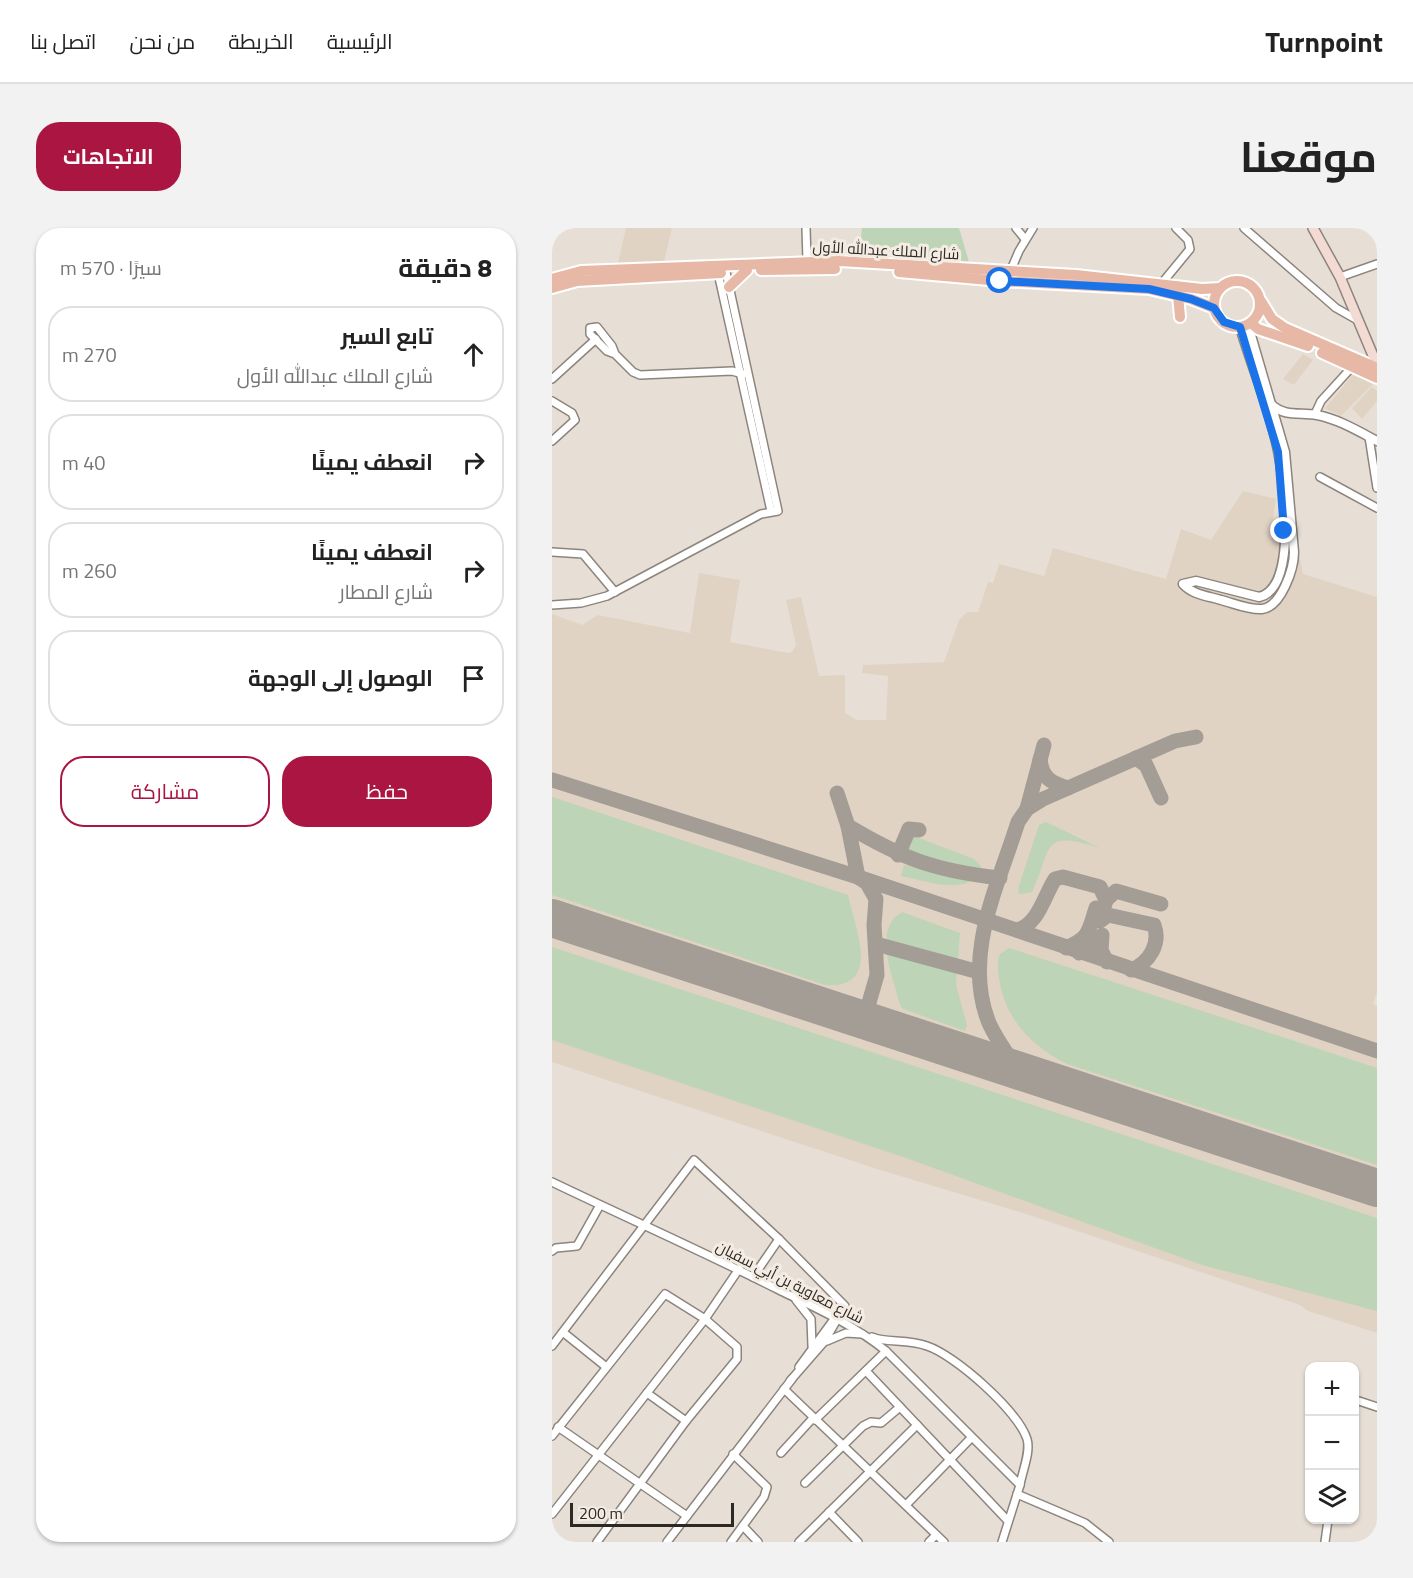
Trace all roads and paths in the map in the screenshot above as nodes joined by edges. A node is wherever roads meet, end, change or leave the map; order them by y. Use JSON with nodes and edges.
{"nodes":[{"id":1,"x":806,"y":228,"type":"edge"},
{"id":2,"x":1016,"y":228,"type":"edge"},
{"id":3,"x":1033,"y":228,"type":"edge"},
{"id":4,"x":1176,"y":228,"type":"edge"},
{"id":5,"x":1244,"y":228,"type":"edge"},
{"id":6,"x":1313,"y":228,"type":"edge"},
{"id":7,"x":1025,"y":239,"type":"junction"},
{"id":8,"x":807,"y":261,"type":"junction"},
{"id":9,"x":1377,"y":264,"type":"edge"},
{"id":10,"x":1010,"y":272,"type":"junction"},
{"id":11,"x":722,"y":274,"type":"junction"},
{"id":12,"x":1340,"y":277,"type":"junction"},
{"id":13,"x":552,"y":279,"type":"edge"},
{"id":14,"x":1162,"y":283,"type":"junction"},
{"id":15,"x":552,"y":288,"type":"edge"},
{"id":16,"x":1220,"y":288,"type":"junction"},
{"id":17,"x":1202,"y":289,"type":"junction"},
{"id":18,"x":1178,"y":296,"type":"junction"},
{"id":19,"x":1260,"y":298,"type":"junction"},
{"id":20,"x":1191,"y":299,"type":"junction"},
{"id":21,"x":1214,"y":308,"type":"junction"},
{"id":22,"x":1180,"y":317,"type":"dead end"},
{"id":23,"x":1359,"y":321,"type":"junction"},
{"id":24,"x":1246,"y":325,"type":"junction"},
{"id":25,"x":596,"y":339,"type":"junction"},
{"id":26,"x":1367,"y":343,"type":"junction"},
{"id":27,"x":615,"y":354,"type":"junction"},
{"id":28,"x":1351,"y":362,"type":"junction"},
{"id":29,"x":1377,"y":367,"type":"edge"},
{"id":30,"x":741,"y":371,"type":"junction"},
{"id":31,"x":1377,"y":378,"type":"edge"},
{"id":32,"x":552,"y":379,"type":"edge"},
{"id":33,"x":552,"y":401,"type":"edge"},
{"id":34,"x":1270,"y":402,"type":"junction"},
{"id":35,"x":1316,"y":414,"type":"junction"},
{"id":36,"x":1373,"y":439,"type":"edge"},
{"id":37,"x":552,"y":441,"type":"edge"},
{"id":38,"x":1320,"y":477,"type":"dead end"},
{"id":39,"x":1377,"y":488,"type":"edge"},
{"id":40,"x":1377,"y":508,"type":"edge"},
{"id":41,"x":1288,"y":531,"type":"junction"},
{"id":42,"x":1285,"y":550,"type":"junction"},
{"id":43,"x":552,"y":552,"type":"edge"},
{"id":44,"x":1294,"y":560,"type":"junction"},
{"id":45,"x":1284,"y":579,"type":"junction"},
{"id":46,"x":615,"y":592,"type":"junction"},
{"id":47,"x":552,"y":605,"type":"edge"},
{"id":48,"x":552,"y":1182,"type":"edge"},
{"id":49,"x":600,"y":1205,"type":"junction"},
{"id":50,"x":642,"y":1225,"type":"junction"},
{"id":51,"x":779,"y":1239,"type":"junction"},
{"id":52,"x":552,"y":1251,"type":"edge"},
{"id":53,"x":739,"y":1269,"type":"junction"},
{"id":54,"x":753,"y":1277,"type":"junction"},
{"id":55,"x":795,"y":1298,"type":"junction"},
{"id":56,"x":705,"y":1319,"type":"junction"},
{"id":57,"x":836,"y":1319,"type":"junction"},
{"id":58,"x":564,"y":1332,"type":"junction"},
{"id":59,"x":863,"y":1334,"type":"junction"},
{"id":60,"x":824,"y":1342,"type":"junction"},
{"id":61,"x":552,"y":1346,"type":"edge"},
{"id":62,"x":812,"y":1347,"type":"junction"},
{"id":63,"x":886,"y":1351,"type":"junction"},
{"id":64,"x":605,"y":1366,"type":"junction"},
{"id":65,"x":866,"y":1371,"type":"junction"},
{"id":66,"x":790,"y":1381,"type":"junction"},
{"id":67,"x":784,"y":1389,"type":"junction"},
{"id":68,"x":647,"y":1394,"type":"junction"},
{"id":69,"x":1359,"y":1401,"type":"edge"},
{"id":70,"x":900,"y":1407,"type":"junction"},
{"id":71,"x":1377,"y":1407,"type":"edge"},
{"id":72,"x":814,"y":1419,"type":"junction"},
{"id":73,"x":686,"y":1421,"type":"junction"},
{"id":74,"x":917,"y":1425,"type":"junction"},
{"id":75,"x":558,"y":1427,"type":"junction"},
{"id":76,"x":552,"y":1436,"type":"edge"},
{"id":77,"x":971,"y":1438,"type":"junction"},
{"id":78,"x":842,"y":1445,"type":"junction"},
{"id":79,"x":781,"y":1453,"type":"dead end"},
{"id":80,"x":733,"y":1454,"type":"junction"},
{"id":81,"x":599,"y":1455,"type":"junction"},
{"id":82,"x":950,"y":1460,"type":"junction"},
{"id":83,"x":870,"y":1471,"type":"junction"},
{"id":84,"x":805,"y":1483,"type":"dead end"},
{"id":85,"x":642,"y":1485,"type":"junction"},
{"id":86,"x":1020,"y":1485,"type":"junction"},
{"id":87,"x":1017,"y":1494,"type":"junction"},
{"id":88,"x":906,"y":1505,"type":"junction"},
{"id":89,"x":828,"y":1512,"type":"junction"},
{"id":90,"x":552,"y":1514,"type":"edge"},
{"id":91,"x":687,"y":1516,"type":"junction"},
{"id":92,"x":1008,"y":1521,"type":"junction"},
{"id":93,"x":1327,"y":1524,"type":"edge"},
{"id":94,"x":742,"y":1527,"type":"junction"},
{"id":95,"x":936,"y":1535,"type":"junction"},
{"id":96,"x":597,"y":1542,"type":"edge"},
{"id":97,"x":667,"y":1542,"type":"edge"},
{"id":98,"x":731,"y":1542,"type":"edge"},
{"id":99,"x":758,"y":1542,"type":"edge"},
{"id":100,"x":799,"y":1542,"type":"edge"},
{"id":101,"x":858,"y":1542,"type":"edge"},
{"id":102,"x":929,"y":1542,"type":"edge"},
{"id":103,"x":944,"y":1542,"type":"edge"},
{"id":104,"x":1002,"y":1542,"type":"edge"},
{"id":105,"x":1109,"y":1542,"type":"edge"},
{"id":106,"x":1325,"y":1542,"type":"edge"}],
"edges":[{"from":1,"to":8,"type":"street"},
{"from":2,"to":7,"type":"street"},
{"from":3,"to":7,"type":"street"},
{"from":4,"to":14,"type":"street"},
{"from":5,"to":23,"type":"street"},
{"from":6,"to":12,"type":"main road"},
{"from":7,"to":10,"type":"street"},
{"from":8,"to":10,"type":"main road","name":"شارع الملك عبدالله الأول"},
{"from":8,"to":11,"type":"main road","name":"شارع الملك عبدالله الأول"},
{"from":9,"to":12,"type":"street"},
{"from":10,"to":14,"type":"main road","name":"شارع الملك عبدالله الأول"},
{"from":11,"to":13,"type":"main road","name":"شارع الملك عبدالله الأول"},
{"from":11,"to":15,"type":"main road","name":"شارع الملك عبدالله الأول"},
{"from":11,"to":18,"type":"main road","name":"شارع الملك عبدالله الأول"},
{"from":11,"to":30,"type":"street"},
{"from":12,"to":23,"type":"main road"},
{"from":14,"to":17,"type":"main road","name":"شارع الملك عبدالله الأول"},
{"from":16,"to":17,"type":"main road","name":"شارع الملك عبدالله الأول"},
{"from":16,"to":19,"type":"main road"},
{"from":16,"to":21,"type":"main road"},
{"from":17,"to":20,"type":"main road"},
{"from":18,"to":20,"type":"main road","name":"شارع الملك عبدالله الأول"},
{"from":18,"to":22,"type":"main road"},
{"from":19,"to":24,"type":"main road"},
{"from":19,"to":28,"type":"main road"},
{"from":20,"to":21,"type":"main road","name":"شارع الملك عبدالله الأول"},
{"from":21,"to":24,"type":"main road"},
{"from":23,"to":26,"type":"main road"},
{"from":24,"to":28,"type":"main road"},
{"from":24,"to":34,"type":"street"},
{"from":24,"to":41,"type":"street"},
{"from":25,"to":27,"type":"street"},
{"from":25,"to":27,"type":"street"},
{"from":25,"to":32,"type":"street"},
{"from":26,"to":28,"type":"main road"},
{"from":26,"to":29,"type":"main road"},
{"from":27,"to":30,"type":"street"},
{"from":28,"to":29,"type":"main road"},
{"from":28,"to":31,"type":"main road"},
{"from":28,"to":35,"type":"street"},
{"from":30,"to":46,"type":"street"},
{"from":33,"to":37,"type":"street"},
{"from":34,"to":35,"type":"street"},
{"from":34,"to":41,"type":"street"},
{"from":35,"to":36,"type":"street"},
{"from":36,"to":39,"type":"street"},
{"from":38,"to":40,"type":"street"},
{"from":41,"to":42,"type":"street"},
{"from":41,"to":44,"type":"street"},
{"from":42,"to":44,"type":"street"},
{"from":42,"to":45,"type":"street"},
{"from":43,"to":46,"type":"street"},
{"from":44,"to":45,"type":"street"},
{"from":45,"to":45,"type":"street"},
{"from":46,"to":47,"type":"street"},
{"from":48,"to":49,"type":"street","name":"شارع معاوية بن أبي سفيان"},
{"from":49,"to":50,"type":"street","name":"شارع معاوية بن أبي سفيان"},
{"from":49,"to":52,"type":"street"},
{"from":50,"to":51,"type":"street"},
{"from":50,"to":53,"type":"street","name":"شارع معاوية بن أبي سفيان"},
{"from":50,"to":58,"type":"street"},
{"from":51,"to":54,"type":"street"},
{"from":51,"to":57,"type":"street"},
{"from":53,"to":54,"type":"street","name":"شارع معاوية بن أبي سفيان"},
{"from":53,"to":56,"type":"street"},
{"from":54,"to":55,"type":"street","name":"شارع معاوية بن أبي سفيان"},
{"from":55,"to":57,"type":"street","name":"شارع معاوية بن أبي سفيان"},
{"from":55,"to":62,"type":"street"},
{"from":56,"to":64,"type":"street"},
{"from":56,"to":68,"type":"street"},
{"from":56,"to":73,"type":"street"},
{"from":57,"to":59,"type":"street","name":"شارع معاوية بن أبي سفيان"},
{"from":57,"to":60,"type":"street"},
{"from":57,"to":62,"type":"street"},
{"from":58,"to":61,"type":"street"},
{"from":58,"to":64,"type":"street"},
{"from":59,"to":60,"type":"street"},
{"from":59,"to":63,"type":"street","name":"شارع معاوية بن أبي سفيان"},
{"from":59,"to":86,"type":"street"},
{"from":60,"to":66,"type":"street"},
{"from":62,"to":66,"type":"street"},
{"from":63,"to":65,"type":"street"},
{"from":63,"to":77,"type":"street","name":"شارع معاوية بن أبي سفيان"},
{"from":64,"to":75,"type":"street"},
{"from":65,"to":70,"type":"street"},
{"from":65,"to":72,"type":"street"},
{"from":66,"to":67,"type":"street"},
{"from":67,"to":72,"type":"street"},
{"from":67,"to":80,"type":"street"},
{"from":68,"to":73,"type":"street"},
{"from":68,"to":81,"type":"street"},
{"from":69,"to":71,"type":"street"},
{"from":70,"to":74,"type":"street"},
{"from":70,"to":78,"type":"street"},
{"from":72,"to":78,"type":"street"},
{"from":72,"to":79,"type":"street"},
{"from":73,"to":85,"type":"street"},
{"from":74,"to":82,"type":"street"},
{"from":74,"to":83,"type":"street"},
{"from":75,"to":76,"type":"street"},
{"from":75,"to":81,"type":"street"},
{"from":77,"to":82,"type":"street"},
{"from":77,"to":86,"type":"street","name":"شارع معاوية بن أبي سفيان"},
{"from":78,"to":83,"type":"street"},
{"from":78,"to":84,"type":"street"},
{"from":80,"to":91,"type":"street"},
{"from":80,"to":94,"type":"street"},
{"from":81,"to":85,"type":"street"},
{"from":81,"to":90,"type":"street"},
{"from":82,"to":88,"type":"street"},
{"from":82,"to":92,"type":"street"},
{"from":83,"to":88,"type":"street"},
{"from":83,"to":89,"type":"street"},
{"from":85,"to":91,"type":"street"},
{"from":85,"to":96,"type":"street"},
{"from":86,"to":87,"type":"street"},
{"from":87,"to":92,"type":"street"},
{"from":87,"to":105,"type":"street"},
{"from":88,"to":95,"type":"street"},
{"from":89,"to":100,"type":"street"},
{"from":89,"to":101,"type":"street"},
{"from":91,"to":97,"type":"street"},
{"from":92,"to":104,"type":"street"},
{"from":93,"to":106,"type":"street"},
{"from":94,"to":98,"type":"street"},
{"from":94,"to":99,"type":"street"},
{"from":95,"to":102,"type":"street"},
{"from":95,"to":103,"type":"street"}]}
